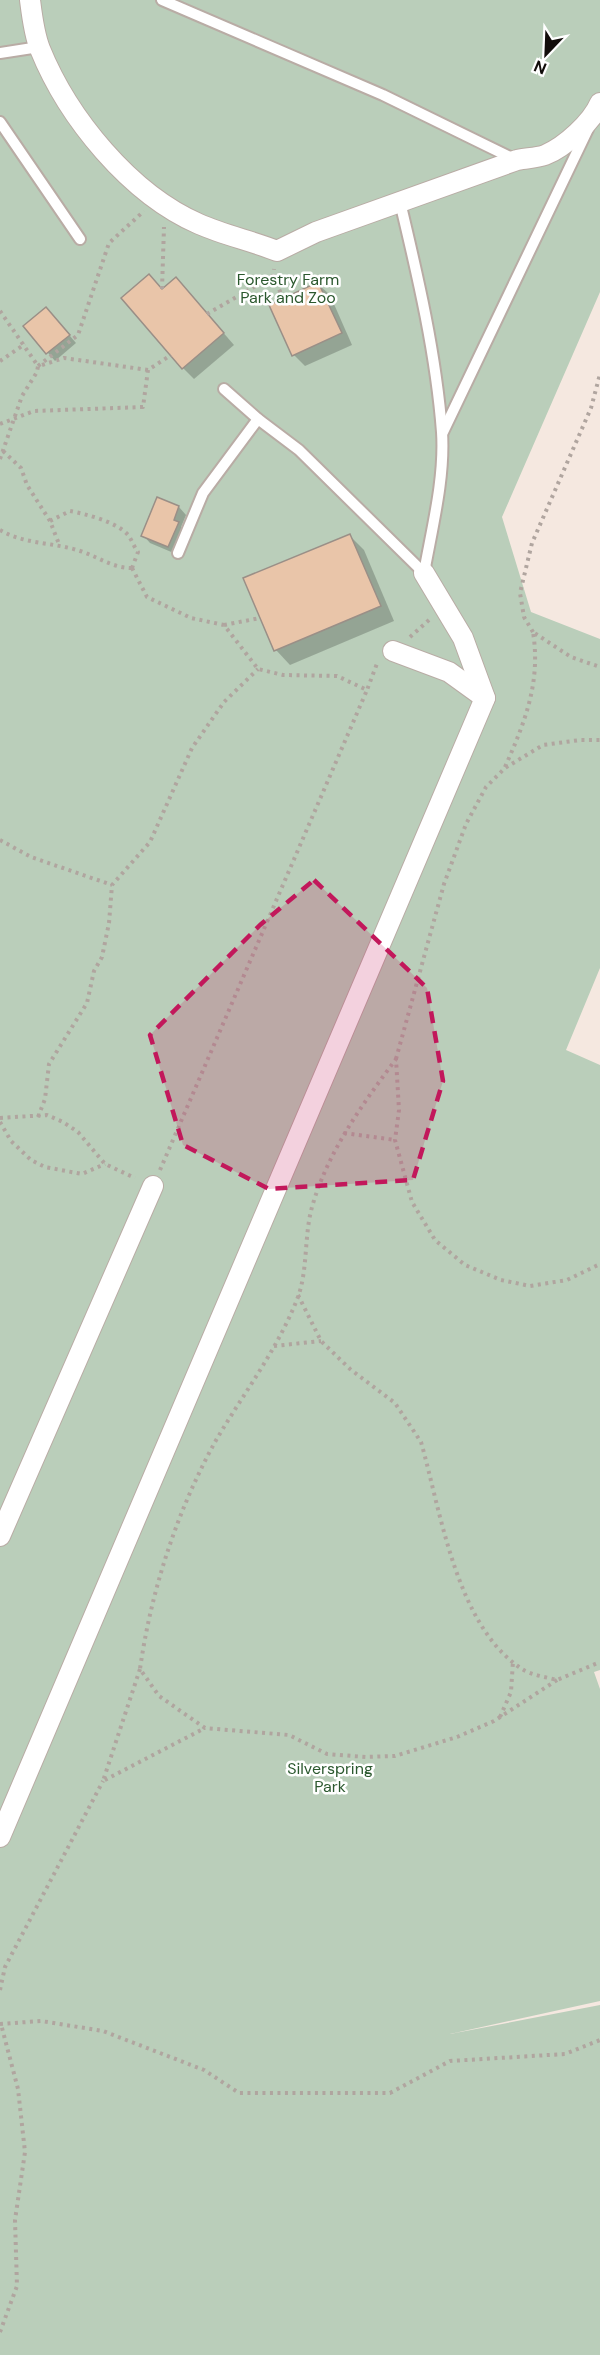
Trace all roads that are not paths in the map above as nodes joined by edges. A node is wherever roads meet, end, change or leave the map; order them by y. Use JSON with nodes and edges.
{"nodes":[{"id":1,"x":30,"y":0,"type":"edge"},
{"id":2,"x":162,"y":0,"type":"edge"},
{"id":3,"x":39,"y":47,"type":"junction"},
{"id":4,"x":0,"y":52,"type":"edge"},
{"id":5,"x":598,"y":108,"type":"edge"},
{"id":6,"x":0,"y":122,"type":"edge"},
{"id":7,"x":517,"y":160,"type":"junction"},
{"id":8,"x":400,"y":202,"type":"junction"},
{"id":9,"x":80,"y":239,"type":"dead end"},
{"id":10,"x":224,"y":389,"type":"dead end"},
{"id":11,"x":258,"y":419,"type":"junction"},
{"id":12,"x":442,"y":433,"type":"junction"},
{"id":13,"x":178,"y":553,"type":"dead end"},
{"id":14,"x":423,"y":573,"type":"junction"},
{"id":15,"x":393,"y":651,"type":"road end"},
{"id":16,"x":485,"y":698,"type":"junction"},
{"id":17,"x":153,"y":1186,"type":"road end"},
{"id":18,"x":0,"y":1536,"type":"edge"},
{"id":19,"x":0,"y":1837,"type":"edge"}],
"edges":[{"from":1,"to":3,"type":"street"},
{"from":2,"to":7,"type":"lane"},
{"from":3,"to":4,"type":"lane"},
{"from":3,"to":8,"type":"street"},
{"from":5,"to":7,"type":"street"},
{"from":5,"to":12,"type":"lane"},
{"from":6,"to":9,"type":"lane"},
{"from":7,"to":8,"type":"street"},
{"from":8,"to":12,"type":"lane"},
{"from":10,"to":11,"type":"lane"},
{"from":11,"to":13,"type":"lane"},
{"from":11,"to":14,"type":"lane"},
{"from":12,"to":14,"type":"lane"},
{"from":14,"to":16,"type":"street"},
{"from":15,"to":16,"type":"street"},
{"from":16,"to":19,"type":"street"},
{"from":17,"to":18,"type":"street"}]}
